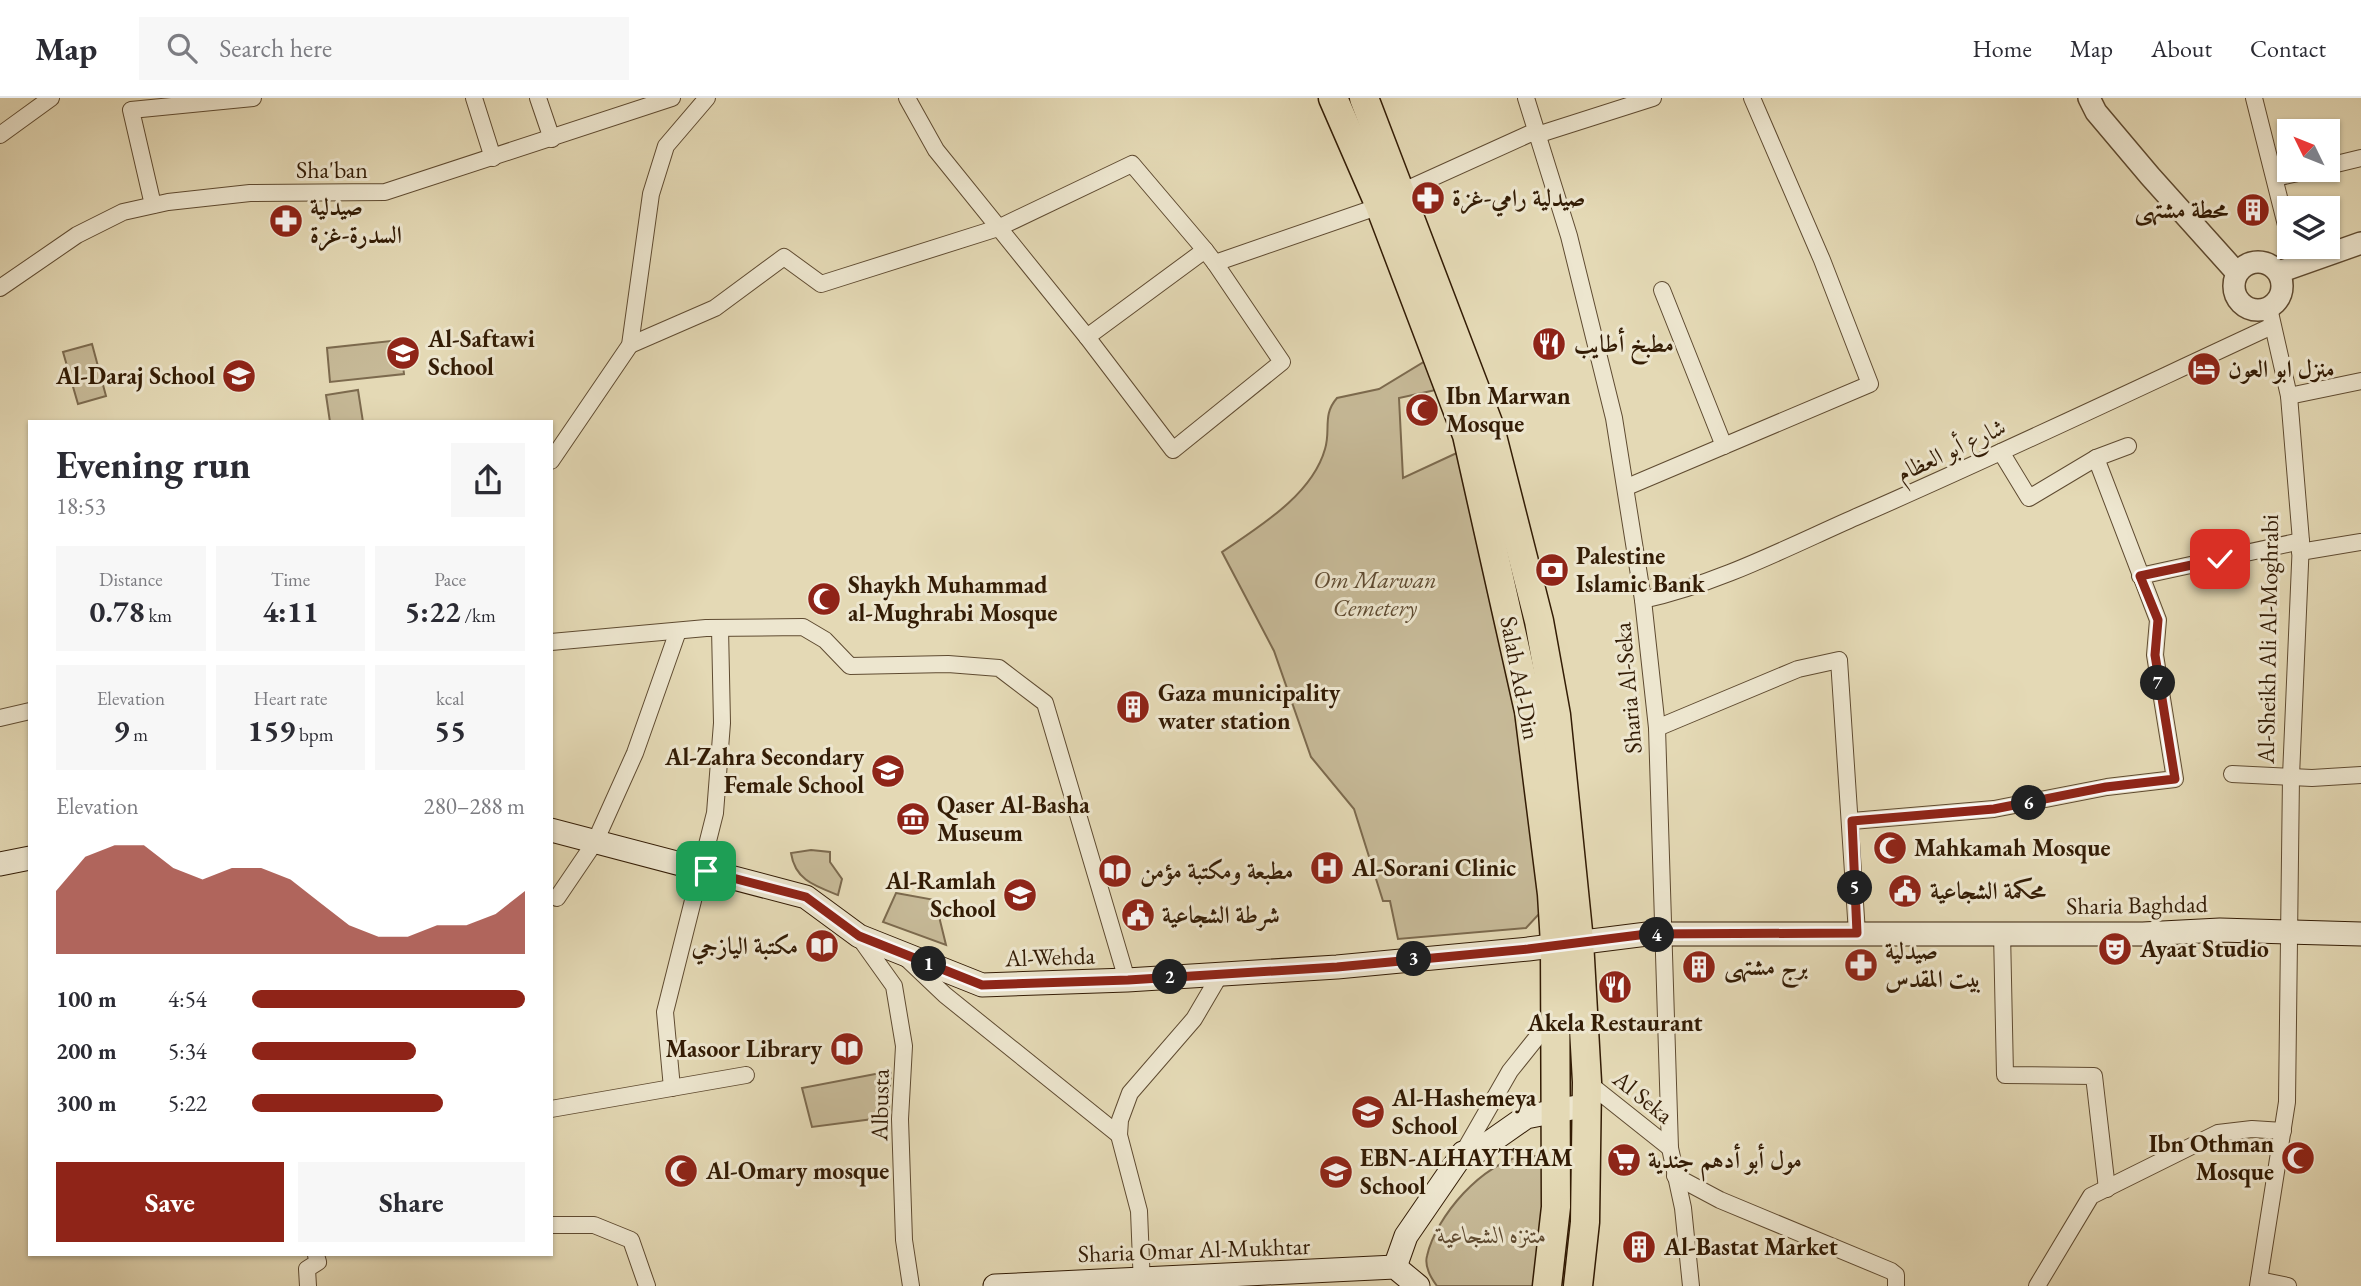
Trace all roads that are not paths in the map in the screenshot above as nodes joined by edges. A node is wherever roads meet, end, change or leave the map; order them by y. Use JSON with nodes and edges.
{"nodes":[{"id":1,"x":51,"y":98,"type":"edge"},
{"id":2,"x":253,"y":98,"type":"edge"},
{"id":3,"x":474,"y":98,"type":"edge"},
{"id":4,"x":538,"y":98,"type":"edge"},
{"id":5,"x":672,"y":98,"type":"edge"},
{"id":6,"x":707,"y":98,"type":"edge"},
{"id":7,"x":907,"y":98,"type":"edge"},
{"id":8,"x":1333,"y":98,"type":"edge"},
{"id":9,"x":1364,"y":98,"type":"edge"},
{"id":10,"x":1526,"y":98,"type":"edge"},
{"id":11,"x":1653,"y":98,"type":"edge"},
{"id":12,"x":1752,"y":98,"type":"edge"},
{"id":13,"x":2089,"y":98,"type":"edge"},
{"id":14,"x":2254,"y":98,"type":"edge"},
{"id":15,"x":1540,"y":134,"type":"junction"},
{"id":16,"x":0,"y":135,"type":"edge"},
{"id":17,"x":552,"y":139,"type":"junction"},
{"id":18,"x":493,"y":158,"type":"junction"},
{"id":19,"x":2361,"y":158,"type":"edge"},
{"id":20,"x":2340,"y":163,"type":"edge"},
{"id":21,"x":2277,"y":177,"type":"edge"},
{"id":22,"x":2274,"y":178,"type":"junction"},
{"id":23,"x":2279,"y":196,"type":"edge"},
{"id":24,"x":1391,"y":199,"type":"junction"},
{"id":25,"x":153,"y":205,"type":"junction"},
{"id":26,"x":998,"y":228,"type":"junction"},
{"id":27,"x":2361,"y":243,"type":"edge"},
{"id":28,"x":1210,"y":256,"type":"junction"},
{"id":29,"x":2289,"y":262,"type":"edge"},
{"id":30,"x":2237,"y":272,"type":"junction"},
{"id":31,"x":0,"y":288,"type":"edge"},
{"id":32,"x":1662,"y":290,"type":"dead end"},
{"id":33,"x":2270,"y":317,"type":"junction"},
{"id":34,"x":1087,"y":337,"type":"junction"},
{"id":35,"x":630,"y":345,"type":"junction"},
{"id":36,"x":2361,"y":381,"type":"edge"},
{"id":37,"x":2289,"y":396,"type":"junction"},
{"id":38,"x":1724,"y":446,"type":"junction"},
{"id":39,"x":2128,"y":446,"type":"dead end"},
{"id":40,"x":2001,"y":452,"type":"junction"},
{"id":41,"x":553,"y":458,"type":"edge"},
{"id":42,"x":2096,"y":458,"type":"junction"},
{"id":43,"x":1627,"y":487,"type":"junction"},
{"id":44,"x":2361,"y":542,"type":"edge"},
{"id":45,"x":2301,"y":547,"type":"junction"},
{"id":46,"x":2140,"y":576,"type":"junction"},
{"id":47,"x":1643,"y":600,"type":"junction"},
{"id":48,"x":720,"y":628,"type":"junction"},
{"id":49,"x":678,"y":631,"type":"junction"},
{"id":50,"x":553,"y":642,"type":"edge"},
{"id":51,"x":28,"y":711,"type":"edge"},
{"id":52,"x":0,"y":718,"type":"edge"},
{"id":53,"x":1657,"y":728,"type":"junction"},
{"id":54,"x":2232,"y":774,"type":"dead end"},
{"id":55,"x":2361,"y":775,"type":"edge"},
{"id":56,"x":2291,"y":776,"type":"junction"},
{"id":57,"x":1852,"y":821,"type":"junction"},
{"id":58,"x":553,"y":831,"type":"edge"},
{"id":59,"x":594,"y":842,"type":"junction"},
{"id":60,"x":28,"y":858,"type":"edge"},
{"id":61,"x":0,"y":864,"type":"edge"},
{"id":62,"x":703,"y":870,"type":"junction"},
{"id":63,"x":557,"y":898,"type":"dead end"},
{"id":64,"x":2002,"y":932,"type":"junction"},
{"id":65,"x":1857,"y":933,"type":"junction"},
{"id":66,"x":2288,"y":933,"type":"junction"},
{"id":67,"x":2361,"y":934,"type":"edge"},
{"id":68,"x":859,"y":936,"type":"junction"},
{"id":69,"x":1662,"y":936,"type":"junction"},
{"id":70,"x":1567,"y":943,"type":"junction"},
{"id":71,"x":899,"y":952,"type":"junction"},
{"id":72,"x":1220,"y":972,"type":"junction"},
{"id":73,"x":1128,"y":980,"type":"junction"},
{"id":74,"x":1555,"y":1015,"type":"junction"},
{"id":75,"x":746,"y":1075,"type":"dead end"},
{"id":76,"x":672,"y":1088,"type":"junction"},
{"id":77,"x":1587,"y":1093,"type":"junction"},
{"id":78,"x":553,"y":1109,"type":"edge"},
{"id":79,"x":1555,"y":1110,"type":"junction"},
{"id":80,"x":2283,"y":1131,"type":"junction"},
{"id":81,"x":1119,"y":1135,"type":"junction"},
{"id":82,"x":1670,"y":1148,"type":"junction"},
{"id":83,"x":1463,"y":1153,"type":"junction"},
{"id":84,"x":1675,"y":1176,"type":"junction"},
{"id":85,"x":2106,"y":1189,"type":"junction"},
{"id":86,"x":553,"y":1225,"type":"edge"},
{"id":87,"x":316,"y":1256,"type":"edge"},
{"id":88,"x":1395,"y":1267,"type":"junction"},
{"id":89,"x":1142,"y":1283,"type":"edge"},
{"id":90,"x":2259,"y":1283,"type":"edge"},
{"id":91,"x":308,"y":1286,"type":"edge"},
{"id":92,"x":647,"y":1286,"type":"edge"},
{"id":93,"x":911,"y":1286,"type":"edge"},
{"id":94,"x":995,"y":1286,"type":"edge"},
{"id":95,"x":1418,"y":1286,"type":"edge"},
{"id":96,"x":1547,"y":1286,"type":"edge"},
{"id":97,"x":1578,"y":1286,"type":"edge"},
{"id":98,"x":1691,"y":1286,"type":"edge"},
{"id":99,"x":1896,"y":1286,"type":"edge"},
{"id":100,"x":2038,"y":1286,"type":"edge"},
{"id":101,"x":2288,"y":1286,"type":"edge"}],
"edges":[{"from":1,"to":16,"type":"street"},
{"from":2,"to":25,"type":"street"},
{"from":3,"to":18,"type":"street"},
{"from":4,"to":17,"type":"street"},
{"from":5,"to":17,"type":"street","name":"Sha'ban"},
{"from":6,"to":35,"type":"street"},
{"from":7,"to":26,"type":"street"},
{"from":8,"to":24,"type":"highway","name":"Salah Ad-Din"},
{"from":9,"to":24,"type":"highway","name":"Salah Ad-Din"},
{"from":10,"to":15,"type":"street","name":"Sharia Al-Seka"},
{"from":11,"to":15,"type":"street"},
{"from":12,"to":38,"type":"street"},
{"from":13,"to":30,"type":"street"},
{"from":14,"to":22,"type":"street"},
{"from":15,"to":24,"type":"street"},
{"from":15,"to":43,"type":"street","name":"Sharia Al-Seka"},
{"from":17,"to":18,"type":"street","name":"Sha'ban"},
{"from":18,"to":25,"type":"street","name":"Sha'ban"},
{"from":19,"to":20,"type":"street"},
{"from":21,"to":22,"type":"street"},
{"from":22,"to":23,"type":"street"},
{"from":24,"to":28,"type":"street"},
{"from":24,"to":70,"type":"highway","name":"Salah Ad-Din"},
{"from":25,"to":31,"type":"street","name":"Sha'ban"},
{"from":26,"to":28,"type":"street"},
{"from":26,"to":34,"type":"street"},
{"from":26,"to":35,"type":"street"},
{"from":27,"to":29,"type":"street"},
{"from":28,"to":34,"type":"street"},
{"from":28,"to":34,"type":"street"},
{"from":29,"to":30,"type":"street"},
{"from":29,"to":33,"type":"street"},
{"from":30,"to":33,"type":"street"},
{"from":32,"to":38,"type":"street"},
{"from":33,"to":37,"type":"street","name":"Al-Sheikh Ali Al-Moghrabi"},
{"from":33,"to":40,"type":"street","name":"شارع أبو العظام"},
{"from":35,"to":41,"type":"street"},
{"from":36,"to":37,"type":"street"},
{"from":37,"to":45,"type":"street","name":"Al-Sheikh Ali Al-Moghrabi"},
{"from":38,"to":43,"type":"street"},
{"from":39,"to":42,"type":"street"},
{"from":40,"to":42,"type":"street"},
{"from":40,"to":47,"type":"street","name":"شارع أبو العظام"},
{"from":42,"to":46,"type":"street"},
{"from":43,"to":47,"type":"street","name":"Sharia Al-Seka"},
{"from":44,"to":45,"type":"street"},
{"from":45,"to":46,"type":"street"},
{"from":45,"to":56,"type":"street","name":"Al-Sheikh Ali Al-Moghrabi"},
{"from":46,"to":57,"type":"street"},
{"from":47,"to":53,"type":"street","name":"Sharia Al-Seka"},
{"from":48,"to":49,"type":"street"},
{"from":48,"to":62,"type":"street"},
{"from":48,"to":73,"type":"street"},
{"from":49,"to":50,"type":"street"},
{"from":49,"to":59,"type":"street"},
{"from":51,"to":52,"type":"street"},
{"from":53,"to":57,"type":"street"},
{"from":53,"to":69,"type":"street","name":"Sharia Al-Seka"},
{"from":54,"to":56,"type":"street"},
{"from":55,"to":56,"type":"street"},
{"from":56,"to":66,"type":"street","name":"Al-Sheikh Ali Al-Moghrabi"},
{"from":57,"to":65,"type":"street"},
{"from":58,"to":59,"type":"main road","name":"Al-Wehda"},
{"from":59,"to":62,"type":"main road","name":"Al-Wehda"},
{"from":59,"to":63,"type":"street"},
{"from":60,"to":61,"type":"main road"},
{"from":62,"to":68,"type":"main road","name":"Al-Wehda"},
{"from":62,"to":76,"type":"street"},
{"from":64,"to":65,"type":"main road","name":"Sharia Baghdad"},
{"from":64,"to":66,"type":"main road","name":"Sharia Baghdad"},
{"from":64,"to":85,"type":"street"},
{"from":65,"to":69,"type":"main road","name":"Sharia Baghdad"},
{"from":66,"to":67,"type":"main road","name":"Sharia Baghdad"},
{"from":66,"to":80,"type":"street","name":"Al-Sheikh Ali Al-Moghrabi"},
{"from":68,"to":71,"type":"main road","name":"Al-Wehda"},
{"from":68,"to":93,"type":"street","name":"Albusta"},
{"from":69,"to":70,"type":"main road","name":"Sharia Baghdad"},
{"from":69,"to":82,"type":"street","name":"Sharia Al-Seka"},
{"from":70,"to":72,"type":"main road","name":"Al-Wehda"},
{"from":70,"to":74,"type":"highway","name":"Salah Ad-Din"},
{"from":70,"to":77,"type":"highway","name":"Salah Ad-Din"},
{"from":71,"to":73,"type":"main road","name":"Al-Wehda"},
{"from":71,"to":81,"type":"street"},
{"from":72,"to":73,"type":"main road","name":"Al-Wehda"},
{"from":72,"to":81,"type":"street"},
{"from":74,"to":79,"type":"highway","name":"Salah Ad-Din"},
{"from":74,"to":83,"type":"street"},
{"from":75,"to":76,"type":"street"},
{"from":76,"to":78,"type":"street"},
{"from":77,"to":79,"type":"main road"},
{"from":77,"to":82,"type":"street","name":"Al Seka"},
{"from":77,"to":97,"type":"highway","name":"Salah Ad-Din"},
{"from":79,"to":83,"type":"main road"},
{"from":79,"to":96,"type":"highway","name":"Salah Ad-Din"},
{"from":80,"to":85,"type":"street"},
{"from":80,"to":90,"type":"street","name":"Al-Sheikh Ali Al-Moghrabi"},
{"from":81,"to":89,"type":"street"},
{"from":82,"to":84,"type":"street","name":"Sharia Al-Seka"},
{"from":83,"to":88,"type":"main road"},
{"from":84,"to":98,"type":"street","name":"Sharia Al-Seka"},
{"from":84,"to":99,"type":"street"},
{"from":85,"to":100,"type":"street"},
{"from":86,"to":92,"type":"street"},
{"from":87,"to":91,"type":"street"},
{"from":88,"to":89,"type":"main road","name":"Sharia Omar Al-Mukhtar"},
{"from":88,"to":95,"type":"main road"},
{"from":89,"to":94,"type":"main road","name":"Sharia Omar Al-Mukhtar"},
{"from":90,"to":101,"type":"street"}]}
